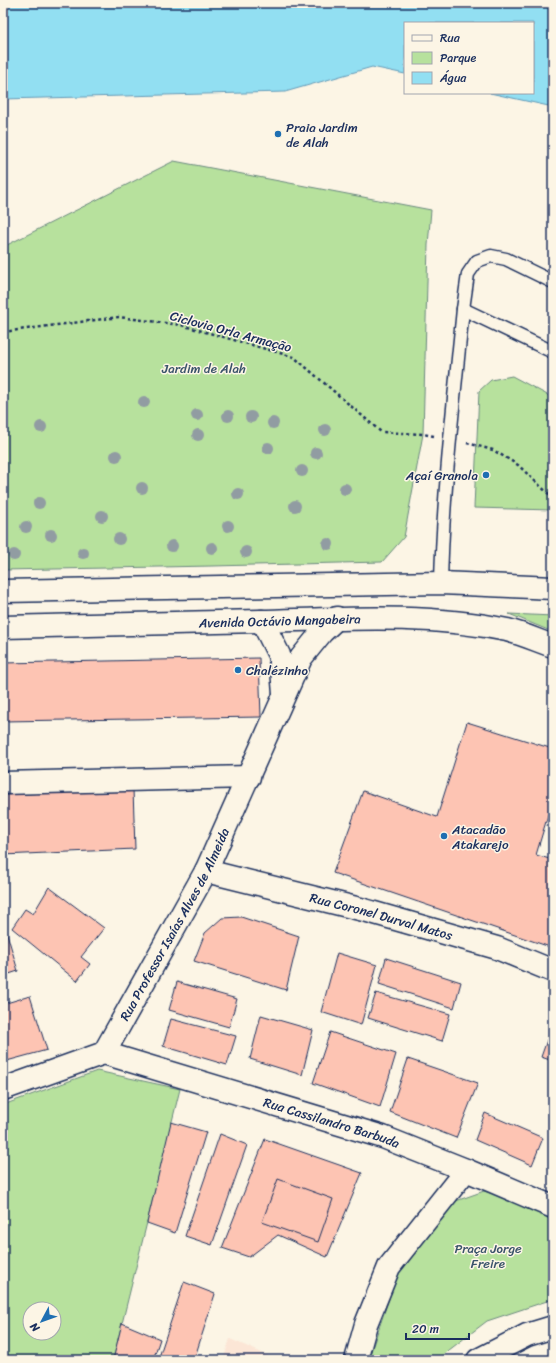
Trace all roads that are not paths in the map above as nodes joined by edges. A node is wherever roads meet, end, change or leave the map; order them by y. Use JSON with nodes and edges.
{"nodes":[{"id":1,"x":553,"y":282,"type":"edge"},
{"id":2,"x":462,"y":309,"type":"junction"},
{"id":3,"x":553,"y":352,"type":"edge"},
{"id":4,"x":441,"y":583,"type":"junction"},
{"id":5,"x":553,"y":588,"type":"edge"},
{"id":6,"x":3,"y":591,"type":"edge"},
{"id":7,"x":337,"y":618,"type":"junction"},
{"id":8,"x":262,"y":621,"type":"junction"},
{"id":9,"x":3,"y":627,"type":"edge"},
{"id":10,"x":553,"y":646,"type":"edge"},
{"id":11,"x":284,"y":695,"type":"junction"},
{"id":12,"x":249,"y":777,"type":"junction"},
{"id":13,"x":3,"y":783,"type":"edge"},
{"id":14,"x":206,"y":871,"type":"junction"},
{"id":15,"x":553,"y":970,"type":"edge"},
{"id":16,"x":104,"y":1053,"type":"junction"},
{"id":17,"x":3,"y":1089,"type":"edge"},
{"id":18,"x":466,"y":1170,"type":"junction"},
{"id":19,"x":553,"y":1207,"type":"edge"},
{"id":20,"x":553,"y":1327,"type":"edge"},
{"id":21,"x":356,"y":1360,"type":"edge"},
{"id":22,"x":478,"y":1360,"type":"edge"}],
"edges":[{"from":1,"to":2,"type":"lane"},
{"from":2,"to":3,"type":"lane"},
{"from":2,"to":4,"type":"lane"},
{"from":4,"to":5,"type":"street"},
{"from":4,"to":6,"type":"street"},
{"from":7,"to":8,"type":"street","name":"Avenida Octávio Mangabeira"},
{"from":7,"to":10,"type":"street","name":"Avenida Octávio Mangabeira"},
{"from":7,"to":11,"type":"street","name":"Rua Professor Isaías Alves de Almeida"},
{"from":8,"to":9,"type":"street","name":"Avenida Octávio Mangabeira"},
{"from":8,"to":11,"type":"street"},
{"from":11,"to":12,"type":"street","name":"Rua Professor Isaías Alves de Almeida"},
{"from":12,"to":13,"type":"street"},
{"from":12,"to":14,"type":"street","name":"Rua Professor Isaías Alves de Almeida"},
{"from":14,"to":15,"type":"street","name":"Rua Coronel Durval Matos"},
{"from":14,"to":16,"type":"street","name":"Rua Professor Isaías Alves de Almeida"},
{"from":16,"to":17,"type":"street"},
{"from":16,"to":18,"type":"street","name":"Rua Cassilandro Barbuda"},
{"from":18,"to":19,"type":"street","name":"Rua Cassilandro Barbuda"},
{"from":18,"to":21,"type":"street"},
{"from":20,"to":22,"type":"street"}]}
